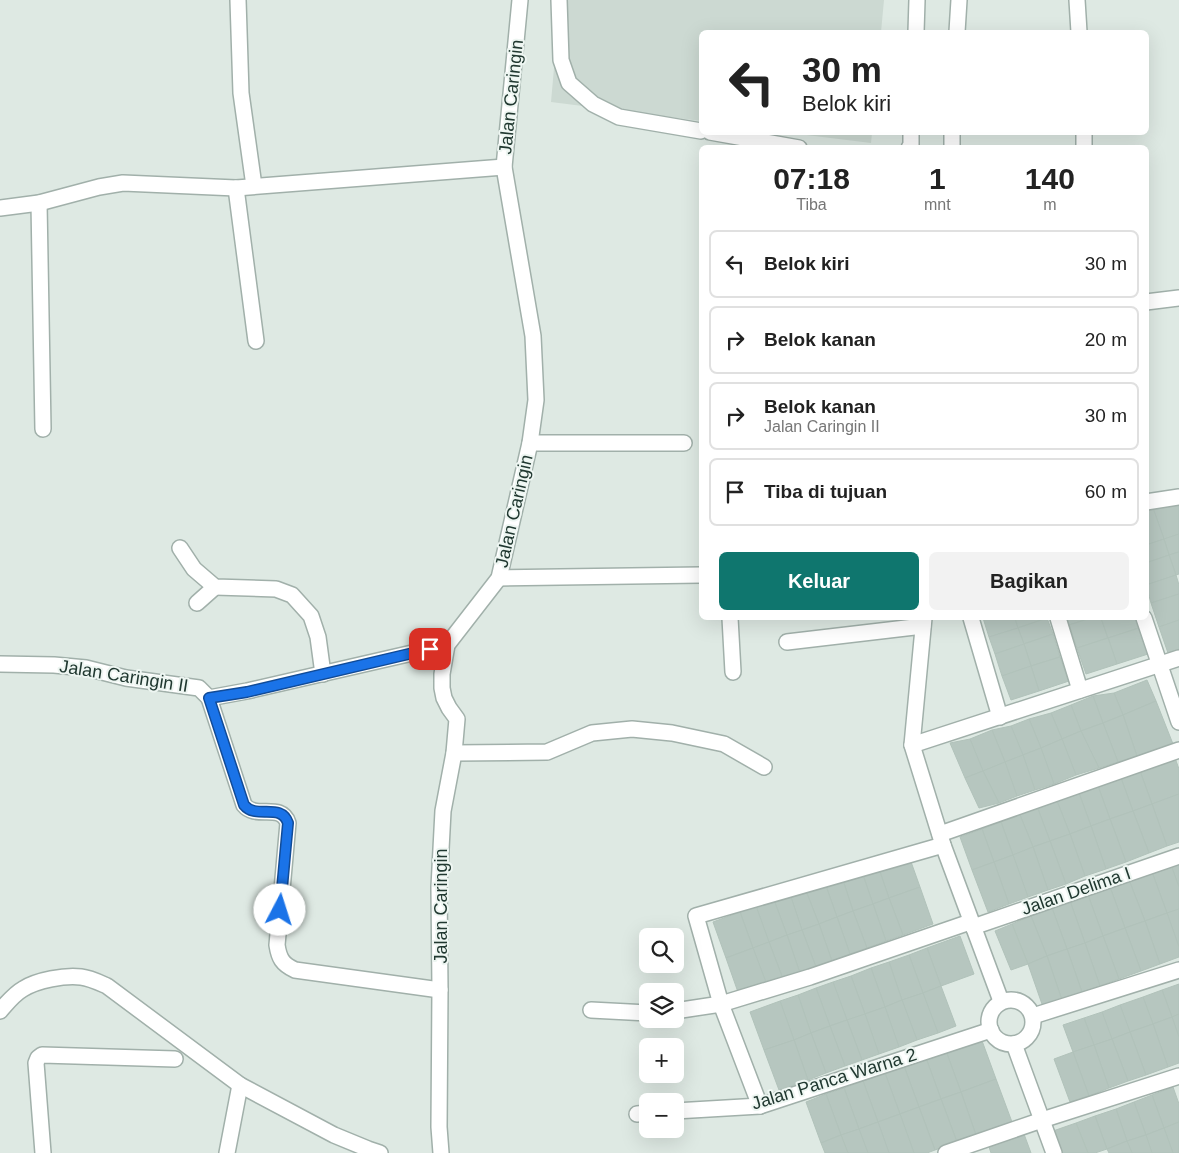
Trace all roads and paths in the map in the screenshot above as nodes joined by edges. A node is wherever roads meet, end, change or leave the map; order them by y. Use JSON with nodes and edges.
{"nodes":[{"id":1,"x":238,"y":0,"type":"edge"},
{"id":2,"x":520,"y":0,"type":"edge"},
{"id":3,"x":559,"y":0,"type":"edge"},
{"id":4,"x":917,"y":0,"type":"edge"},
{"id":5,"x":959,"y":0,"type":"edge"},
{"id":6,"x":1077,"y":0,"type":"edge"},
{"id":7,"x":916,"y":30,"type":"edge"},
{"id":8,"x":957,"y":30,"type":"edge"},
{"id":9,"x":1079,"y":30,"type":"edge"},
{"id":10,"x":699,"y":131,"type":"edge"},
{"id":11,"x":727,"y":135,"type":"edge"},
{"id":12,"x":782,"y":145,"type":"edge"},
{"id":13,"x":504,"y":167,"type":"junction"},
{"id":14,"x":254,"y":186,"type":"junction"},
{"id":15,"x":236,"y":188,"type":"junction"},
{"id":16,"x":39,"y":203,"type":"junction"},
{"id":17,"x":0,"y":208,"type":"edge"},
{"id":18,"x":1179,"y":298,"type":"edge"},
{"id":19,"x":1149,"y":302,"type":"edge"},
{"id":20,"x":256,"y":341,"type":"dead end"},
{"id":21,"x":43,"y":429,"type":"dead end"},
{"id":22,"x":530,"y":443,"type":"junction"},
{"id":23,"x":684,"y":443,"type":"dead end"},
{"id":24,"x":1179,"y":497,"type":"edge"},
{"id":25,"x":1149,"y":502,"type":"edge"},
{"id":26,"x":180,"y":548,"type":"dead end"},
{"id":27,"x":699,"y":574,"type":"edge"},
{"id":28,"x":499,"y":578,"type":"junction"},
{"id":29,"x":215,"y":587,"type":"junction"},
{"id":30,"x":197,"y":603,"type":"dead end"},
{"id":31,"x":730,"y":620,"type":"edge"},
{"id":32,"x":972,"y":620,"type":"edge"},
{"id":33,"x":1059,"y":620,"type":"edge"},
{"id":34,"x":1145,"y":620,"type":"edge"},
{"id":35,"x":923,"y":622,"type":"edge"},
{"id":36,"x":787,"y":642,"type":"dead end"},
{"id":37,"x":447,"y":645,"type":"junction"},
{"id":38,"x":1179,"y":658,"type":"edge"},
{"id":39,"x":0,"y":664,"type":"edge"},
{"id":40,"x":1160,"y":664,"type":"junction"},
{"id":41,"x":733,"y":672,"type":"dead end"},
{"id":42,"x":323,"y":674,"type":"junction"},
{"id":43,"x":1080,"y":690,"type":"junction"},
{"id":44,"x":209,"y":698,"type":"junction"},
{"id":45,"x":1000,"y":717,"type":"junction"},
{"id":46,"x":1179,"y":722,"type":"edge"},
{"id":47,"x":912,"y":745,"type":"junction"},
{"id":48,"x":1179,"y":750,"type":"edge"},
{"id":49,"x":454,"y":753,"type":"junction"},
{"id":50,"x":764,"y":767,"type":"dead end"},
{"id":51,"x":941,"y":839,"type":"junction"},
{"id":52,"x":1179,"y":856,"type":"edge"},
{"id":53,"x":971,"y":924,"type":"junction"},
{"id":54,"x":1179,"y":970,"type":"edge"},
{"id":55,"x":440,"y":990,"type":"junction"},
{"id":56,"x":1001,"y":1002,"type":"junction"},
{"id":57,"x":721,"y":1004,"type":"junction"},
{"id":58,"x":0,"y":1010,"type":"edge"},
{"id":59,"x":591,"y":1010,"type":"dead end"},
{"id":60,"x":684,"y":1010,"type":"edge"},
{"id":61,"x":639,"y":1013,"type":"edge"},
{"id":62,"x":1033,"y":1016,"type":"junction"},
{"id":63,"x":990,"y":1030,"type":"junction"},
{"id":64,"x":1014,"y":1044,"type":"junction"},
{"id":65,"x":175,"y":1059,"type":"dead end"},
{"id":66,"x":1179,"y":1076,"type":"edge"},
{"id":67,"x":240,"y":1085,"type":"junction"},
{"id":68,"x":760,"y":1106,"type":"junction"},
{"id":69,"x":684,"y":1110,"type":"edge"},
{"id":70,"x":1042,"y":1120,"type":"junction"},
{"id":71,"x":43,"y":1153,"type":"edge"},
{"id":72,"x":227,"y":1153,"type":"edge"},
{"id":73,"x":380,"y":1153,"type":"edge"},
{"id":74,"x":441,"y":1153,"type":"edge"},
{"id":75,"x":946,"y":1153,"type":"edge"},
{"id":76,"x":1054,"y":1153,"type":"edge"}],
"edges":[{"from":1,"to":14,"type":"street"},
{"from":2,"to":13,"type":"street","name":"Jalan Caringin"},
{"from":3,"to":10,"type":"street"},
{"from":4,"to":7,"type":"street"},
{"from":5,"to":8,"type":"street"},
{"from":6,"to":9,"type":"street"},
{"from":11,"to":12,"type":"street"},
{"from":13,"to":14,"type":"street"},
{"from":13,"to":22,"type":"street","name":"Jalan Caringin"},
{"from":14,"to":15,"type":"street"},
{"from":15,"to":16,"type":"street"},
{"from":15,"to":20,"type":"street"},
{"from":16,"to":17,"type":"street"},
{"from":16,"to":21,"type":"street"},
{"from":18,"to":19,"type":"street"},
{"from":22,"to":23,"type":"street"},
{"from":22,"to":28,"type":"street","name":"Jalan Caringin"},
{"from":24,"to":25,"type":"street"},
{"from":26,"to":29,"type":"street"},
{"from":27,"to":28,"type":"street"},
{"from":28,"to":37,"type":"street","name":"Jalan Caringin"},
{"from":29,"to":30,"type":"street"},
{"from":29,"to":42,"type":"street"},
{"from":31,"to":41,"type":"street"},
{"from":32,"to":45,"type":"street"},
{"from":33,"to":43,"type":"street"},
{"from":34,"to":40,"type":"street"},
{"from":35,"to":36,"type":"street"},
{"from":35,"to":47,"type":"street"},
{"from":37,"to":42,"type":"street","name":"Jalan Caringin II"},
{"from":37,"to":49,"type":"street","name":"Jalan Caringin"},
{"from":38,"to":40,"type":"street"},
{"from":39,"to":44,"type":"street","name":"Jalan Caringin II"},
{"from":40,"to":43,"type":"street"},
{"from":40,"to":46,"type":"street"},
{"from":42,"to":44,"type":"street","name":"Jalan Caringin II"},
{"from":43,"to":45,"type":"street"},
{"from":44,"to":55,"type":"street"},
{"from":45,"to":47,"type":"street"},
{"from":47,"to":51,"type":"street"},
{"from":48,"to":51,"type":"street"},
{"from":49,"to":50,"type":"street"},
{"from":49,"to":55,"type":"street","name":"Jalan Caringin"},
{"from":51,"to":53,"type":"street"},
{"from":51,"to":57,"type":"street"},
{"from":52,"to":53,"type":"street","name":"Jalan Delima I"},
{"from":53,"to":56,"type":"street"},
{"from":53,"to":57,"type":"street","name":"Jalan Delima I"},
{"from":54,"to":62,"type":"street"},
{"from":55,"to":74,"type":"street","name":"Jalan Caringin"},
{"from":56,"to":62,"type":"street"},
{"from":56,"to":63,"type":"street"},
{"from":57,"to":60,"type":"street","name":"Jalan Delima I"},
{"from":57,"to":68,"type":"street"},
{"from":58,"to":67,"type":"street"},
{"from":59,"to":61,"type":"street"},
{"from":62,"to":64,"type":"street"},
{"from":63,"to":64,"type":"street"},
{"from":63,"to":68,"type":"street","name":"Jalan Panca Warna 2"},
{"from":64,"to":70,"type":"street"},
{"from":65,"to":71,"type":"street"},
{"from":66,"to":70,"type":"street"},
{"from":67,"to":72,"type":"street"},
{"from":67,"to":73,"type":"street"},
{"from":68,"to":69,"type":"street","name":"Jalan Panca Warna 2"},
{"from":70,"to":75,"type":"street"},
{"from":70,"to":76,"type":"street"}]}
